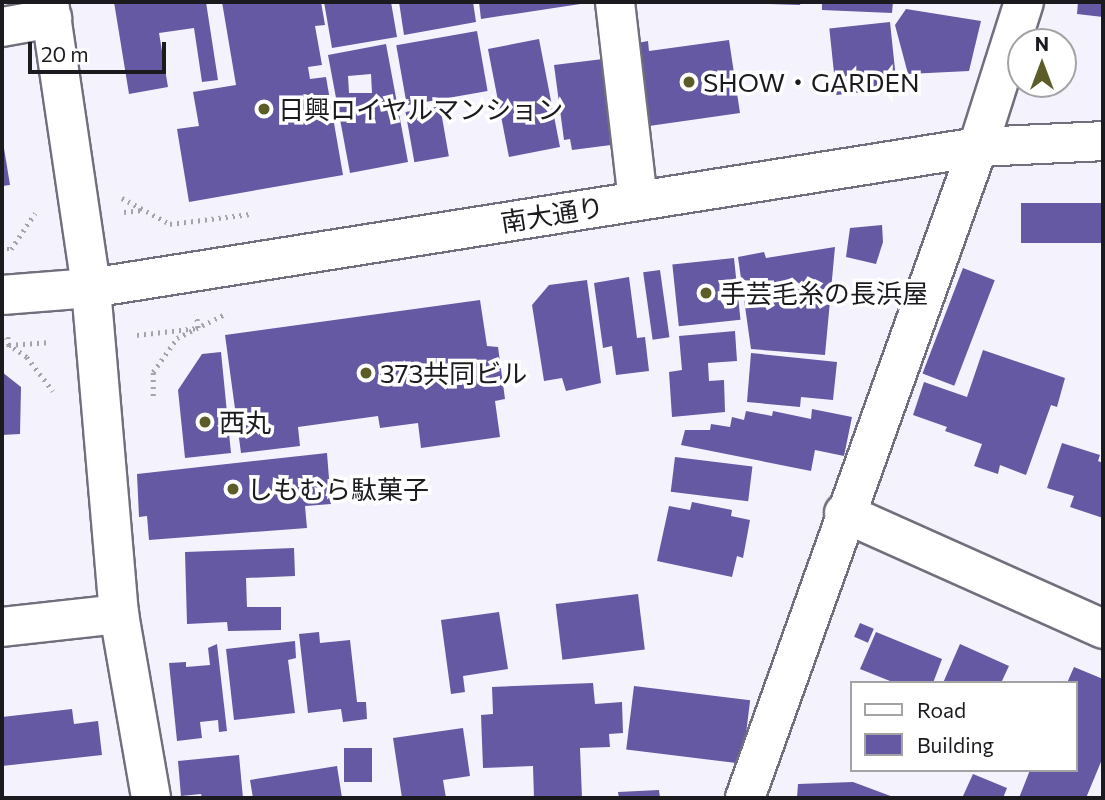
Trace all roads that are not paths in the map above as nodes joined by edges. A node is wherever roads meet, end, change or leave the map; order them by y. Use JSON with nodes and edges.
{"nodes":[{"id":1,"x":615,"y":2,"type":"edge"},
{"id":2,"x":1024,"y":2,"type":"edge"},
{"id":3,"x":50,"y":10,"type":"edge"},
{"id":4,"x":2,"y":27,"type":"edge"},
{"id":5,"x":1103,"y":141,"type":"edge"},
{"id":6,"x":978,"y":147,"type":"junction"},
{"id":7,"x":638,"y":201,"type":"junction"},
{"id":8,"x":91,"y":288,"type":"junction"},
{"id":9,"x":2,"y":295,"type":"edge"},
{"id":10,"x":844,"y":513,"type":"junction"},
{"id":11,"x":119,"y":614,"type":"junction"},
{"id":12,"x":2,"y":627,"type":"edge"},
{"id":13,"x":1103,"y":629,"type":"edge"},
{"id":14,"x":151,"y":798,"type":"edge"},
{"id":15,"x":745,"y":798,"type":"edge"}],
"edges":[{"from":1,"to":7,"type":"street"},
{"from":2,"to":6,"type":"street"},
{"from":3,"to":4,"type":"street"},
{"from":3,"to":8,"type":"street"},
{"from":5,"to":6,"type":"street","name":"南大通り"},
{"from":6,"to":7,"type":"street","name":"南大通り"},
{"from":6,"to":10,"type":"street"},
{"from":7,"to":8,"type":"street","name":"南大通り"},
{"from":8,"to":9,"type":"street","name":"南大通り"},
{"from":8,"to":11,"type":"street"},
{"from":10,"to":13,"type":"street"},
{"from":10,"to":15,"type":"street"},
{"from":11,"to":12,"type":"street"},
{"from":11,"to":14,"type":"street"}]}
